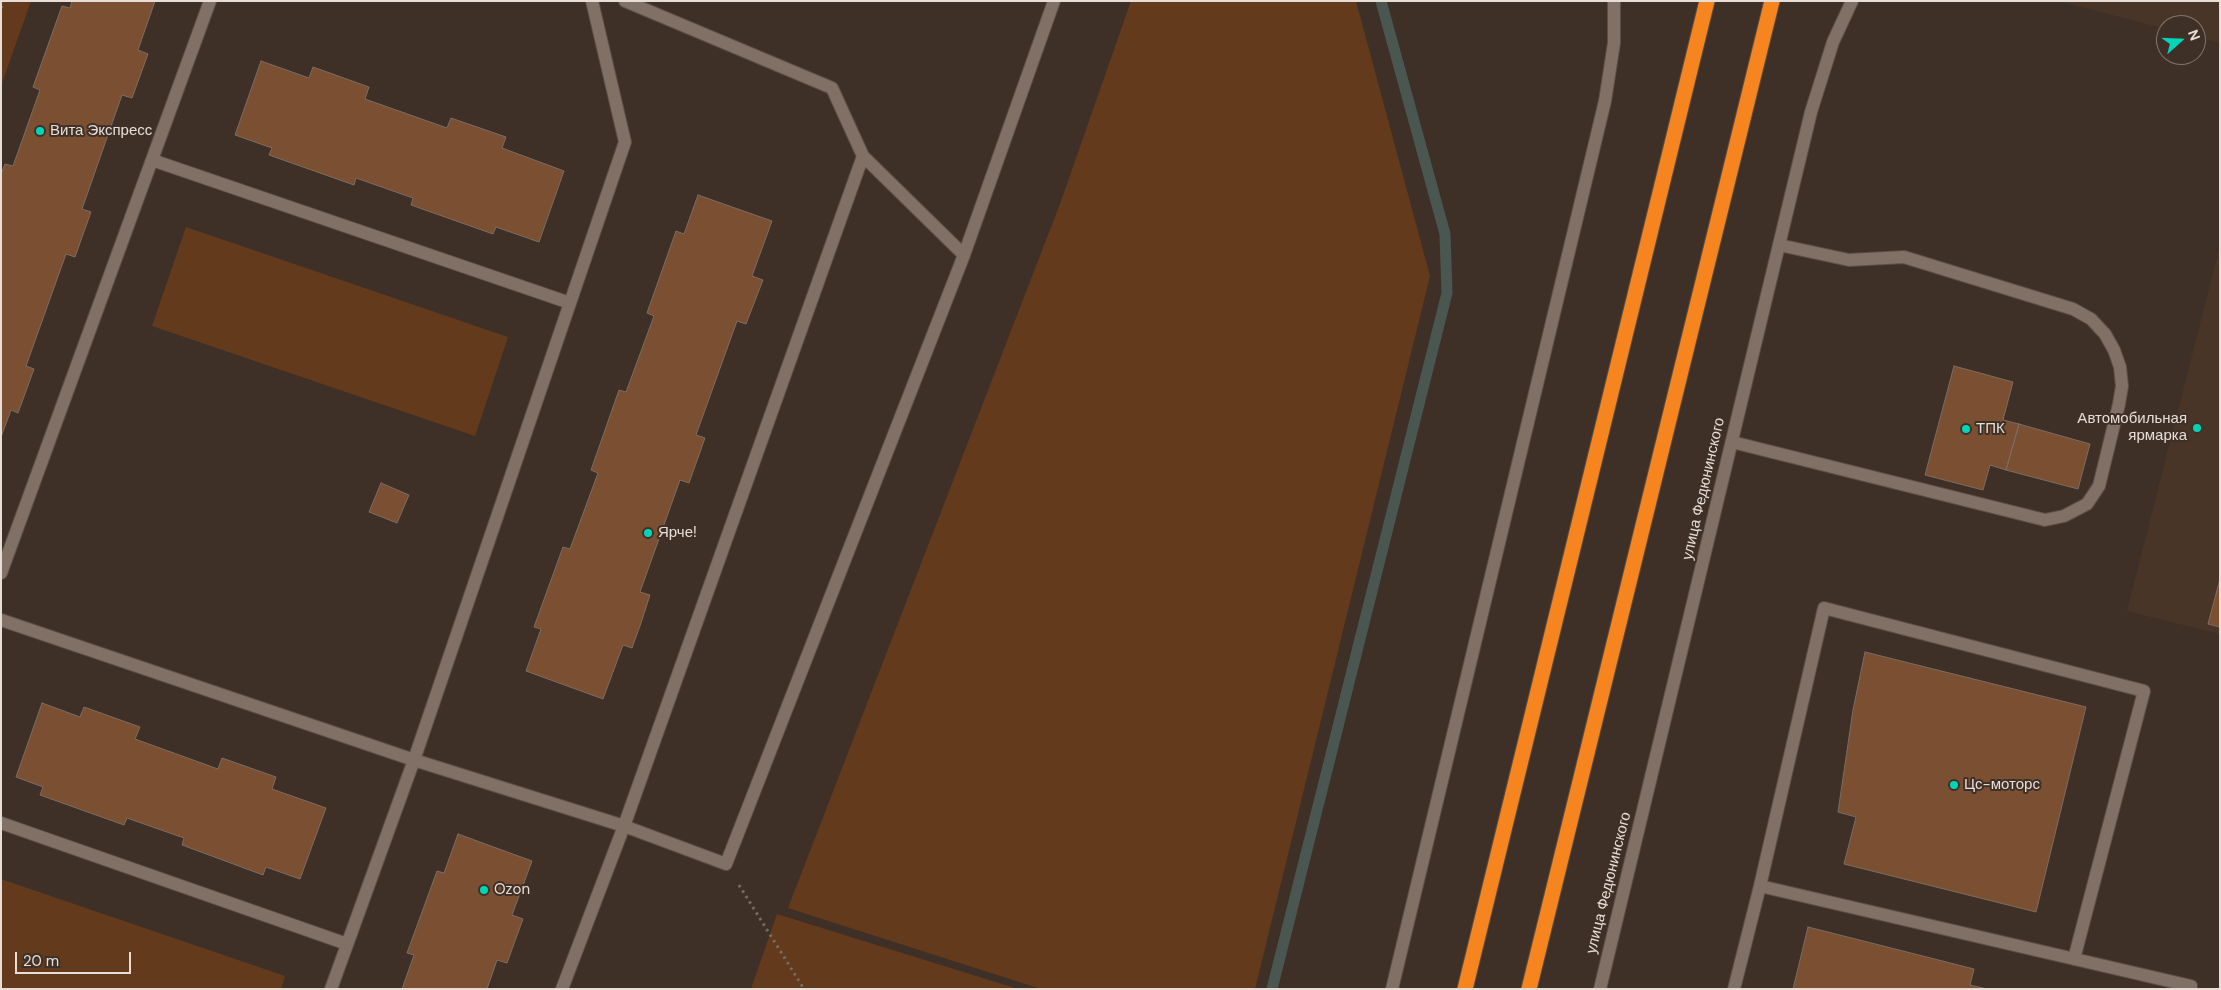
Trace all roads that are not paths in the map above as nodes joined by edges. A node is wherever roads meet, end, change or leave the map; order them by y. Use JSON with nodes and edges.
{"nodes":[{"id":1,"x":210,"y":1,"type":"edge"},
{"id":2,"x":592,"y":1,"type":"edge"},
{"id":3,"x":625,"y":1,"type":"edge"},
{"id":4,"x":1054,"y":1,"type":"edge"},
{"id":5,"x":1614,"y":1,"type":"edge"},
{"id":6,"x":1707,"y":1,"type":"edge"},
{"id":7,"x":1772,"y":1,"type":"edge"},
{"id":8,"x":1852,"y":1,"type":"edge"},
{"id":9,"x":863,"y":156,"type":"junction"},
{"id":10,"x":152,"y":160,"type":"junction"},
{"id":11,"x":1778,"y":245,"type":"junction"},
{"id":12,"x":964,"y":255,"type":"junction"},
{"id":13,"x":570,"y":303,"type":"junction"},
{"id":14,"x":1732,"y":442,"type":"junction"},
{"id":15,"x":1,"y":572,"type":"edge"},
{"id":16,"x":1,"y":620,"type":"edge"},
{"id":17,"x":414,"y":760,"type":"junction"},
{"id":18,"x":1,"y":823,"type":"edge"},
{"id":19,"x":624,"y":826,"type":"junction"},
{"id":20,"x":1760,"y":886,"type":"junction"},
{"id":21,"x":347,"y":944,"type":"junction"},
{"id":22,"x":2074,"y":959,"type":"junction"},
{"id":23,"x":331,"y":989,"type":"edge"},
{"id":24,"x":562,"y":989,"type":"edge"},
{"id":25,"x":1392,"y":989,"type":"edge"},
{"id":26,"x":1465,"y":989,"type":"edge"},
{"id":27,"x":1529,"y":989,"type":"edge"},
{"id":28,"x":1600,"y":989,"type":"edge"},
{"id":29,"x":1734,"y":989,"type":"edge"},
{"id":30,"x":2191,"y":989,"type":"edge"}],
"edges":[{"from":1,"to":10,"type":"main road"},
{"from":2,"to":13,"type":"main road"},
{"from":3,"to":9,"type":"main road"},
{"from":4,"to":12,"type":"main road"},
{"from":5,"to":25,"type":"main road"},
{"from":6,"to":26,"type":"highway"},
{"from":7,"to":27,"type":"highway"},
{"from":8,"to":11,"type":"main road","name":"улица Федюнинского"},
{"from":9,"to":12,"type":"main road"},
{"from":9,"to":19,"type":"main road"},
{"from":10,"to":13,"type":"main road"},
{"from":10,"to":15,"type":"main road"},
{"from":11,"to":14,"type":"main road","name":"улица Федюнинского"},
{"from":11,"to":14,"type":"main road"},
{"from":12,"to":19,"type":"main road"},
{"from":13,"to":17,"type":"main road"},
{"from":14,"to":28,"type":"main road","name":"улица Федюнинского"},
{"from":16,"to":17,"type":"main road"},
{"from":17,"to":19,"type":"main road"},
{"from":17,"to":21,"type":"main road"},
{"from":18,"to":21,"type":"main road"},
{"from":19,"to":24,"type":"main road"},
{"from":20,"to":22,"type":"main road"},
{"from":20,"to":22,"type":"main road"},
{"from":20,"to":29,"type":"main road"},
{"from":21,"to":23,"type":"main road"},
{"from":22,"to":30,"type":"main road"}]}
